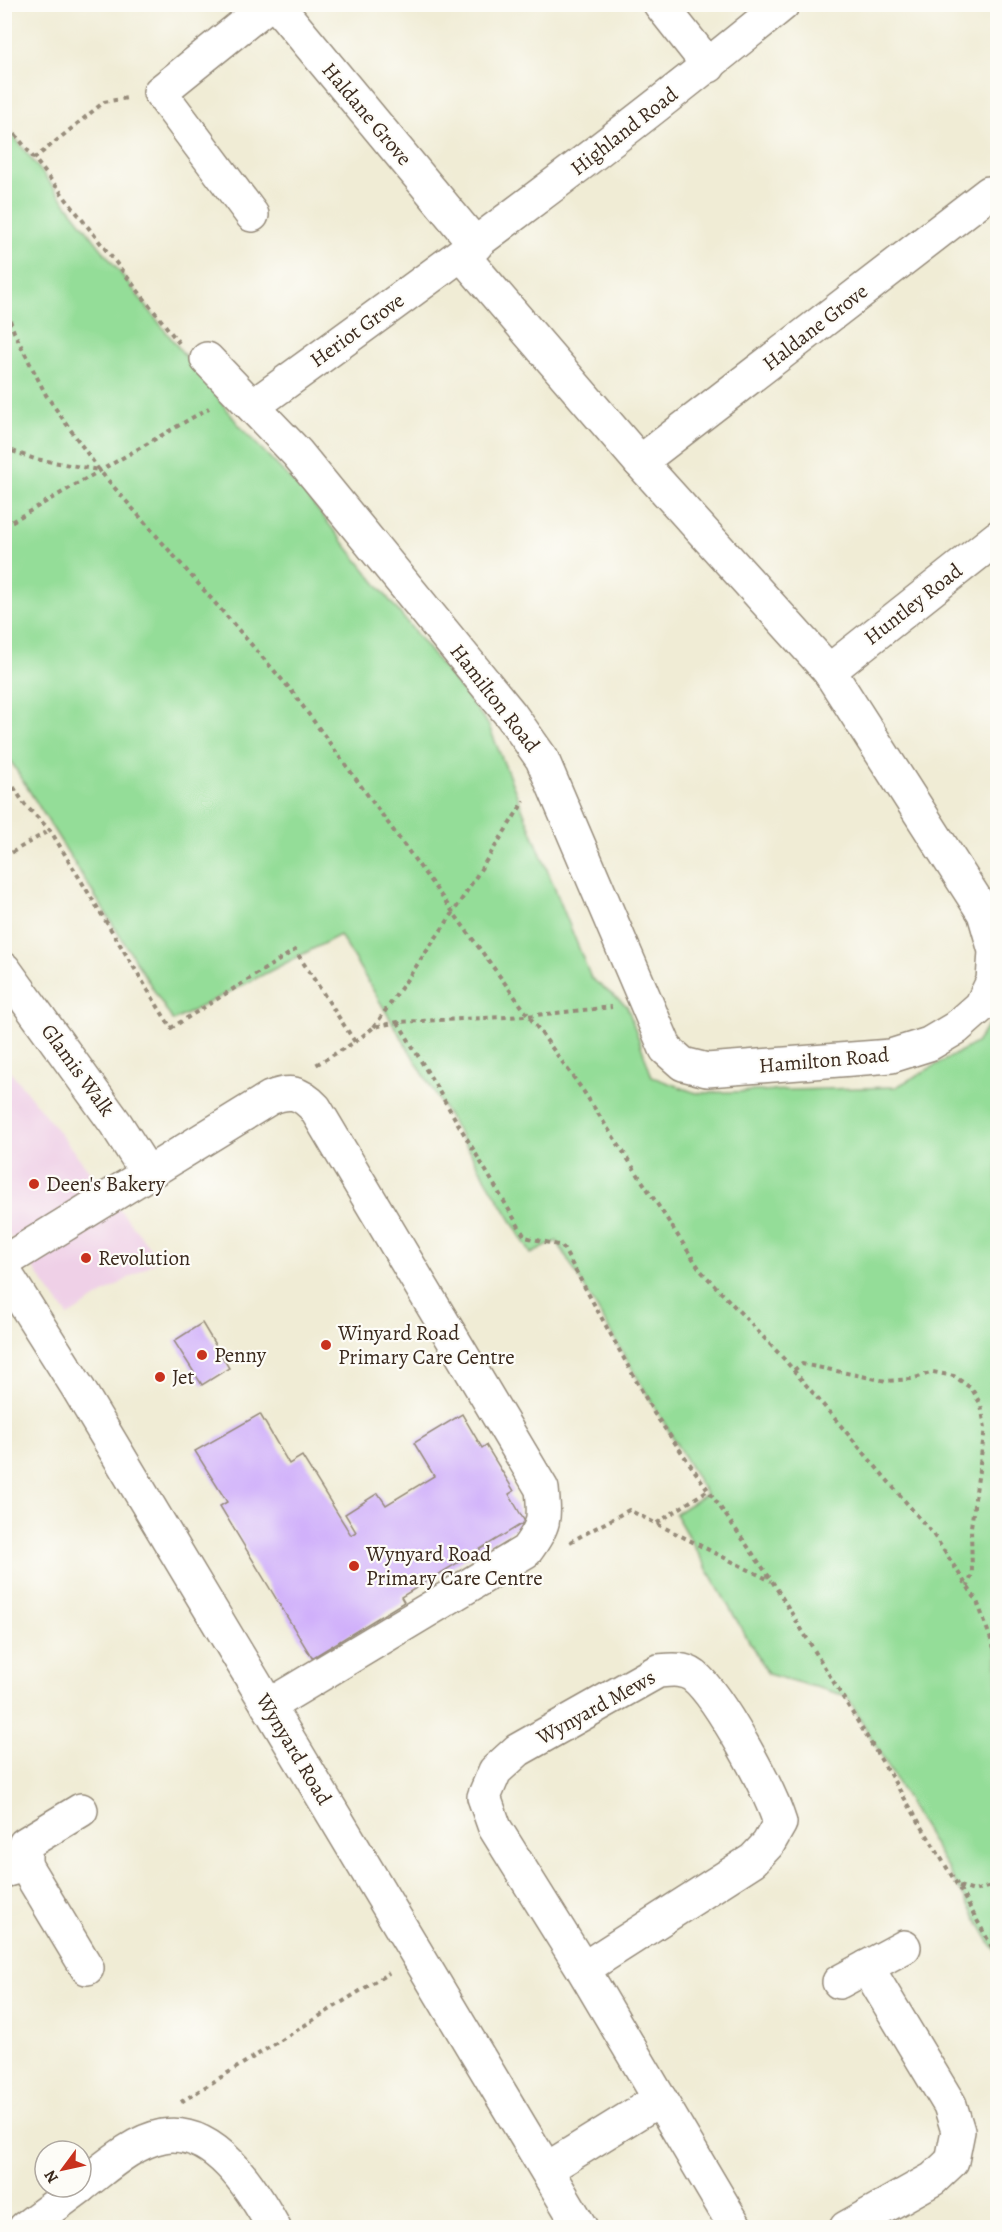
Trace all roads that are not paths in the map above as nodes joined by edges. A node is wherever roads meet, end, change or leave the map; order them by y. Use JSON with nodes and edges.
{"nodes":[{"id":1,"x":269,"y":4,"type":"edge"},
{"id":2,"x":276,"y":4,"type":"edge"},
{"id":3,"x":660,"y":4,"type":"edge"},
{"id":4,"x":783,"y":4,"type":"edge"},
{"id":5,"x":709,"y":66,"type":"junction"},
{"id":6,"x":989,"y":193,"type":"dead end"},
{"id":7,"x":252,"y":215,"type":"dead end"},
{"id":8,"x":469,"y":250,"type":"junction"},
{"id":9,"x":207,"y":359,"type":"road end"},
{"id":10,"x":246,"y":399,"type":"junction"},
{"id":11,"x":640,"y":462,"type":"junction"},
{"id":12,"x":998,"y":537,"type":"edge"},
{"id":13,"x":828,"y":671,"type":"junction"},
{"id":14,"x":4,"y":969,"type":"edge"},
{"id":15,"x":148,"y":1174,"type":"junction"},
{"id":16,"x":4,"y":1262,"type":"edge"},
{"id":17,"x":4,"y":1271,"type":"edge"},
{"id":18,"x":268,"y":1706,"type":"junction"},
{"id":19,"x":81,"y":1810,"type":"dead end"},
{"id":20,"x":15,"y":1868,"type":"edge"},
{"id":21,"x":904,"y":1947,"type":"dead end"},
{"id":22,"x":87,"y":1968,"type":"dead end"},
{"id":23,"x":583,"y":1969,"type":"junction"},
{"id":24,"x":660,"y":2099,"type":"junction"},
{"id":25,"x":547,"y":2169,"type":"junction"},
{"id":26,"x":93,"y":2177,"type":"edge"},
{"id":27,"x":64,"y":2199,"type":"edge"},
{"id":28,"x":25,"y":2228,"type":"edge"},
{"id":29,"x":274,"y":2228,"type":"edge"},
{"id":30,"x":581,"y":2228,"type":"edge"},
{"id":31,"x":736,"y":2228,"type":"edge"},
{"id":32,"x":846,"y":2228,"type":"edge"}],
"edges":[{"from":1,"to":7,"type":"street"},
{"from":2,"to":8,"type":"street","name":"Haldane Grove"},
{"from":3,"to":5,"type":"street"},
{"from":4,"to":5,"type":"street","name":"Highland Road"},
{"from":5,"to":8,"type":"street","name":"Highland Road"},
{"from":6,"to":11,"type":"street","name":"Haldane Grove"},
{"from":8,"to":10,"type":"street","name":"Heriot Grove"},
{"from":8,"to":11,"type":"street","name":"Hamilton Road"},
{"from":9,"to":10,"type":"street","name":"Hamilton Road"},
{"from":10,"to":13,"type":"street","name":"Hamilton Road"},
{"from":11,"to":13,"type":"street","name":"Hamilton Road"},
{"from":12,"to":13,"type":"street","name":"Huntley Road"},
{"from":14,"to":15,"type":"street","name":"Glamis Walk"},
{"from":15,"to":16,"type":"street"},
{"from":15,"to":18,"type":"street"},
{"from":17,"to":18,"type":"street","name":"Wynyard Road"},
{"from":18,"to":25,"type":"street","name":"Wynyard Road"},
{"from":19,"to":20,"type":"street"},
{"from":20,"to":22,"type":"street"},
{"from":21,"to":32,"type":"street"},
{"from":23,"to":23,"type":"street","name":"Wynyard Mews"},
{"from":23,"to":24,"type":"street","name":"Wynyard Mews"},
{"from":24,"to":25,"type":"street"},
{"from":24,"to":31,"type":"street","name":"Wynyard Mews"},
{"from":25,"to":30,"type":"street","name":"Wynyard Road"},
{"from":26,"to":29,"type":"street"},
{"from":27,"to":28,"type":"street"}]}
